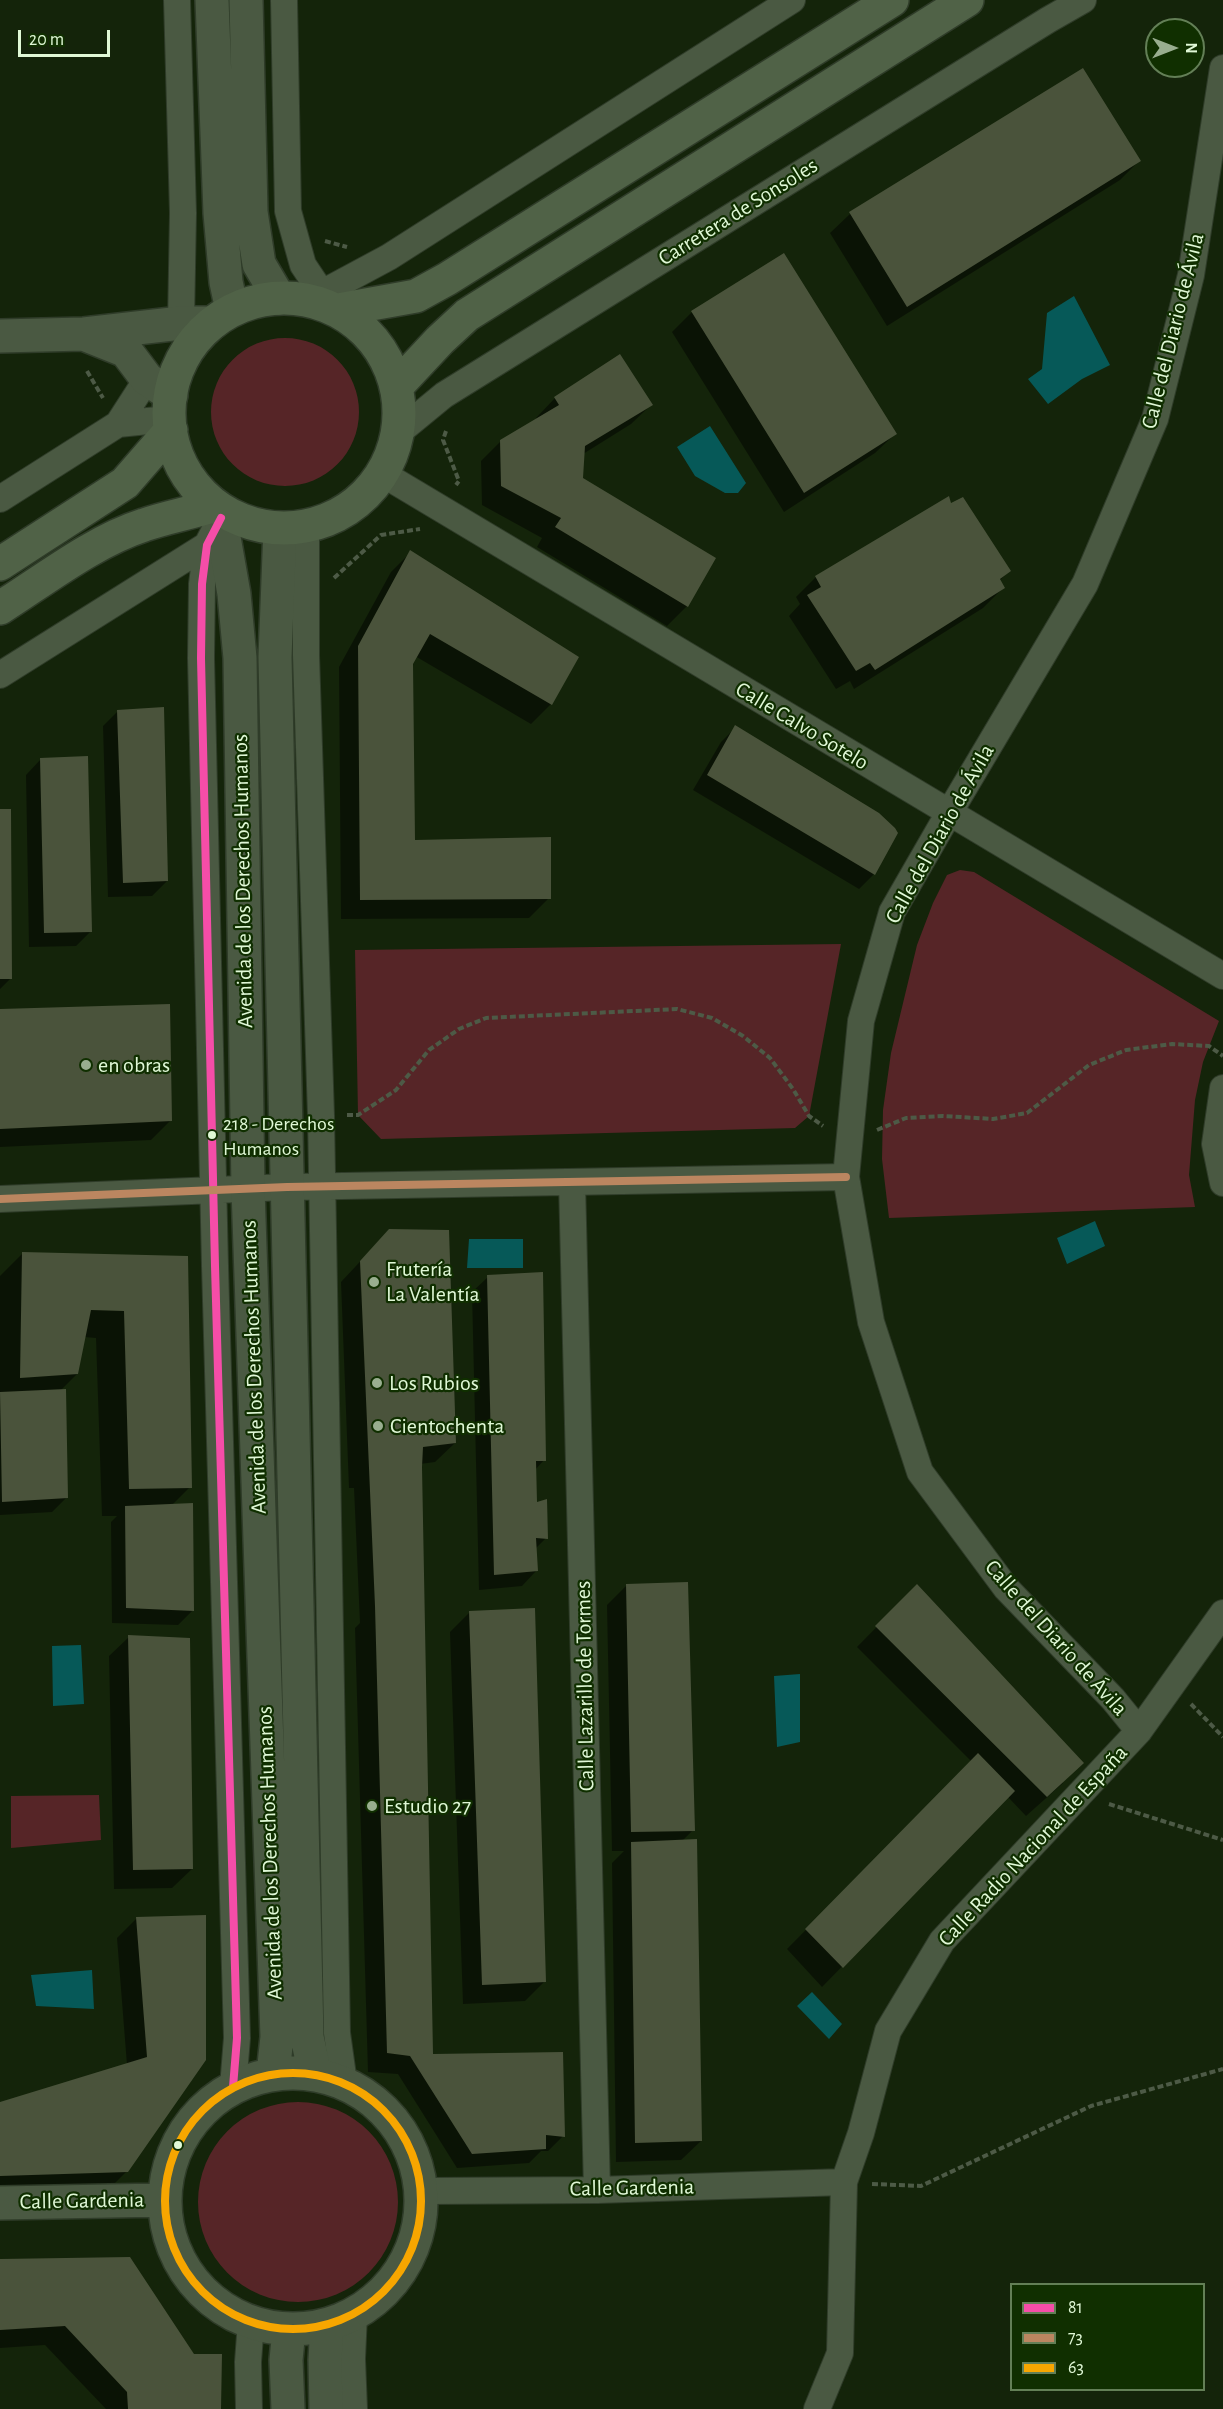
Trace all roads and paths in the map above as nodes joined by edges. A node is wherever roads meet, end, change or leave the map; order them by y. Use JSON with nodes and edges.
{"nodes":[{"id":1,"x":177,"y":0,"type":"edge"},
{"id":2,"x":212,"y":0,"type":"edge"},
{"id":3,"x":246,"y":0,"type":"edge"},
{"id":4,"x":284,"y":0,"type":"edge"},
{"id":5,"x":792,"y":0,"type":"edge"},
{"id":6,"x":892,"y":0,"type":"edge"},
{"id":7,"x":967,"y":0,"type":"edge"},
{"id":8,"x":1083,"y":0,"type":"edge"},
{"id":9,"x":1223,"y":69,"type":"edge"},
{"id":10,"x":303,"y":265,"type":"junction"},
{"id":11,"x":350,"y":277,"type":"junction"},
{"id":12,"x":316,"y":302,"type":"junction"},
{"id":13,"x":204,"y":326,"type":"junction"},
{"id":14,"x":84,"y":334,"type":"junction"},
{"id":15,"x":0,"y":336,"type":"edge"},
{"id":16,"x":397,"y":386,"type":"junction"},
{"id":17,"x":164,"y":406,"type":"junction"},
{"id":18,"x":118,"y":424,"type":"junction"},
{"id":19,"x":399,"y":432,"type":"junction"},
{"id":20,"x":383,"y":474,"type":"junction"},
{"id":21,"x":0,"y":499,"type":"edge"},
{"id":22,"x":221,"y":522,"type":"junction"},
{"id":23,"x":293,"y":528,"type":"junction"},
{"id":24,"x":0,"y":564,"type":"edge"},
{"id":25,"x":150,"y":579,"type":"junction"},
{"id":26,"x":202,"y":584,"type":"junction"},
{"id":27,"x":234,"y":594,"type":"junction"},
{"id":28,"x":0,"y":608,"type":"edge"},
{"id":29,"x":0,"y":675,"type":"edge"},
{"id":30,"x":949,"y":813,"type":"junction"},
{"id":31,"x":1223,"y":976,"type":"edge"},
{"id":32,"x":1223,"y":1056,"type":"edge"},
{"id":33,"x":1223,"y":1088,"type":"edge"},
{"id":34,"x":321,"y":1116,"type":"junction"},
{"id":35,"x":850,"y":1143,"type":"junction"},
{"id":36,"x":846,"y":1177,"type":"junction"},
{"id":37,"x":572,"y":1182,"type":"junction"},
{"id":38,"x":1223,"y":1183,"type":"edge"},
{"id":39,"x":287,"y":1187,"type":"junction"},
{"id":40,"x":322,"y":1187,"type":"junction"},
{"id":41,"x":214,"y":1189,"type":"junction"},
{"id":42,"x":248,"y":1189,"type":"junction"},
{"id":43,"x":0,"y":1199,"type":"edge"},
{"id":44,"x":1223,"y":1613,"type":"edge"},
{"id":45,"x":1172,"y":1684,"type":"junction"},
{"id":46,"x":1139,"y":1731,"type":"junction"},
{"id":47,"x":1223,"y":1737,"type":"edge"},
{"id":48,"x":1089,"y":1784,"type":"junction"},
{"id":49,"x":1223,"y":1840,"type":"edge"},
{"id":50,"x":1223,"y":2069,"type":"edge"},
{"id":51,"x":273,"y":2074,"type":"junction"},
{"id":52,"x":330,"y":2078,"type":"junction"},
{"id":53,"x":233,"y":2087,"type":"junction"},
{"id":54,"x":844,"y":2182,"type":"junction"},
{"id":55,"x":597,"y":2190,"type":"junction"},
{"id":56,"x":420,"y":2191,"type":"junction"},
{"id":57,"x":164,"y":2200,"type":"junction"},
{"id":58,"x":0,"y":2203,"type":"edge"},
{"id":59,"x":341,"y":2319,"type":"junction"},
{"id":60,"x":251,"y":2322,"type":"junction"},
{"id":61,"x":289,"y":2329,"type":"junction"},
{"id":62,"x":249,"y":2409,"type":"edge"},
{"id":63,"x":288,"y":2409,"type":"edge"},
{"id":64,"x":326,"y":2409,"type":"edge"},
{"id":65,"x":354,"y":2409,"type":"edge"},
{"id":66,"x":817,"y":2409,"type":"edge"}],
"edges":[{"from":1,"to":13,"type":"street"},
{"from":2,"to":13,"type":"main road"},
{"from":3,"to":12,"type":"main road"},
{"from":4,"to":10,"type":"street"},
{"from":5,"to":11,"type":"street"},
{"from":6,"to":12,"type":"highway"},
{"from":7,"to":16,"type":"highway"},
{"from":8,"to":19,"type":"street","name":"Carretera de Sonsoles"},
{"from":9,"to":30,"type":"street","name":"Calle del Diario de Ávila"},
{"from":10,"to":11,"type":"street"},
{"from":10,"to":12,"type":"street"},
{"from":11,"to":12,"type":"street"},
{"from":12,"to":13,"type":"highway"},
{"from":12,"to":16,"type":"highway"},
{"from":13,"to":14,"type":"main road"},
{"from":13,"to":17,"type":"highway"},
{"from":14,"to":15,"type":"main road"},
{"from":14,"to":17,"type":"main road"},
{"from":16,"to":19,"type":"highway"},
{"from":17,"to":18,"type":"street"},
{"from":17,"to":18,"type":"street"},
{"from":17,"to":22,"type":"highway"},
{"from":17,"to":24,"type":"highway"},
{"from":18,"to":21,"type":"street"},
{"from":19,"to":20,"type":"highway"},
{"from":20,"to":23,"type":"highway"},
{"from":20,"to":30,"type":"street","name":"Calle Calvo Sotelo"},
{"from":22,"to":23,"type":"highway"},
{"from":22,"to":25,"type":"street"},
{"from":22,"to":26,"type":"street","name":"Avenida de los Derechos Humanos"},
{"from":22,"to":27,"type":"main road","name":"Avenida de los Derechos Humanos"},
{"from":22,"to":28,"type":"highway"},
{"from":23,"to":34,"type":"street"},
{"from":23,"to":39,"type":"main road","name":"Avenida de los Derechos Humanos"},
{"from":25,"to":26,"type":"street"},
{"from":25,"to":29,"type":"street"},
{"from":26,"to":27,"type":"street"},
{"from":26,"to":41,"type":"street","name":"Avenida de los Derechos Humanos"},
{"from":27,"to":42,"type":"main road","name":"Avenida de los Derechos Humanos"},
{"from":30,"to":31,"type":"street","name":"Calle Calvo Sotelo"},
{"from":30,"to":35,"type":"street","name":"Calle del Diario de Ávila"},
{"from":32,"to":35,"type":"path"},
{"from":33,"to":38,"type":"street"},
{"from":34,"to":35,"type":"path"},
{"from":34,"to":40,"type":"street"},
{"from":35,"to":36,"type":"street","name":"Calle del Diario de Ávila"},
{"from":36,"to":37,"type":"street"},
{"from":36,"to":46,"type":"street","name":"Calle del Diario de Ávila"},
{"from":37,"to":40,"type":"street"},
{"from":37,"to":55,"type":"street","name":"Calle Lazarillo de Tormes"},
{"from":39,"to":40,"type":"street"},
{"from":39,"to":42,"type":"street"},
{"from":39,"to":52,"type":"main road","name":"Avenida de los Derechos Humanos"},
{"from":40,"to":52,"type":"street"},
{"from":41,"to":42,"type":"street"},
{"from":41,"to":43,"type":"street"},
{"from":41,"to":53,"type":"street","name":"Avenida de los Derechos Humanos"},
{"from":42,"to":51,"type":"main road","name":"Avenida de los Derechos Humanos"},
{"from":44,"to":45,"type":"street","name":"Calle Radio Nacional de España"},
{"from":45,"to":46,"type":"street","name":"Calle Radio Nacional de España"},
{"from":45,"to":47,"type":"path"},
{"from":46,"to":48,"type":"street","name":"Calle Radio Nacional de España"},
{"from":48,"to":49,"type":"path"},
{"from":48,"to":54,"type":"street","name":"Calle Radio Nacional de España"},
{"from":50,"to":54,"type":"path"},
{"from":51,"to":52,"type":"main road"},
{"from":51,"to":53,"type":"main road"},
{"from":52,"to":56,"type":"main road"},
{"from":53,"to":57,"type":"main road"},
{"from":54,"to":55,"type":"street","name":"Calle Gardenia"},
{"from":54,"to":66,"type":"street","name":"Calle Radio Nacional de España"},
{"from":55,"to":56,"type":"street","name":"Calle Gardenia"},
{"from":56,"to":59,"type":"main road"},
{"from":57,"to":58,"type":"main road","name":"Calle Gardenia"},
{"from":57,"to":60,"type":"main road"},
{"from":59,"to":61,"type":"main road"},
{"from":59,"to":64,"type":"main road"},
{"from":59,"to":65,"type":"street"},
{"from":60,"to":61,"type":"main road"},
{"from":60,"to":62,"type":"street"},
{"from":61,"to":63,"type":"main road"}]}
